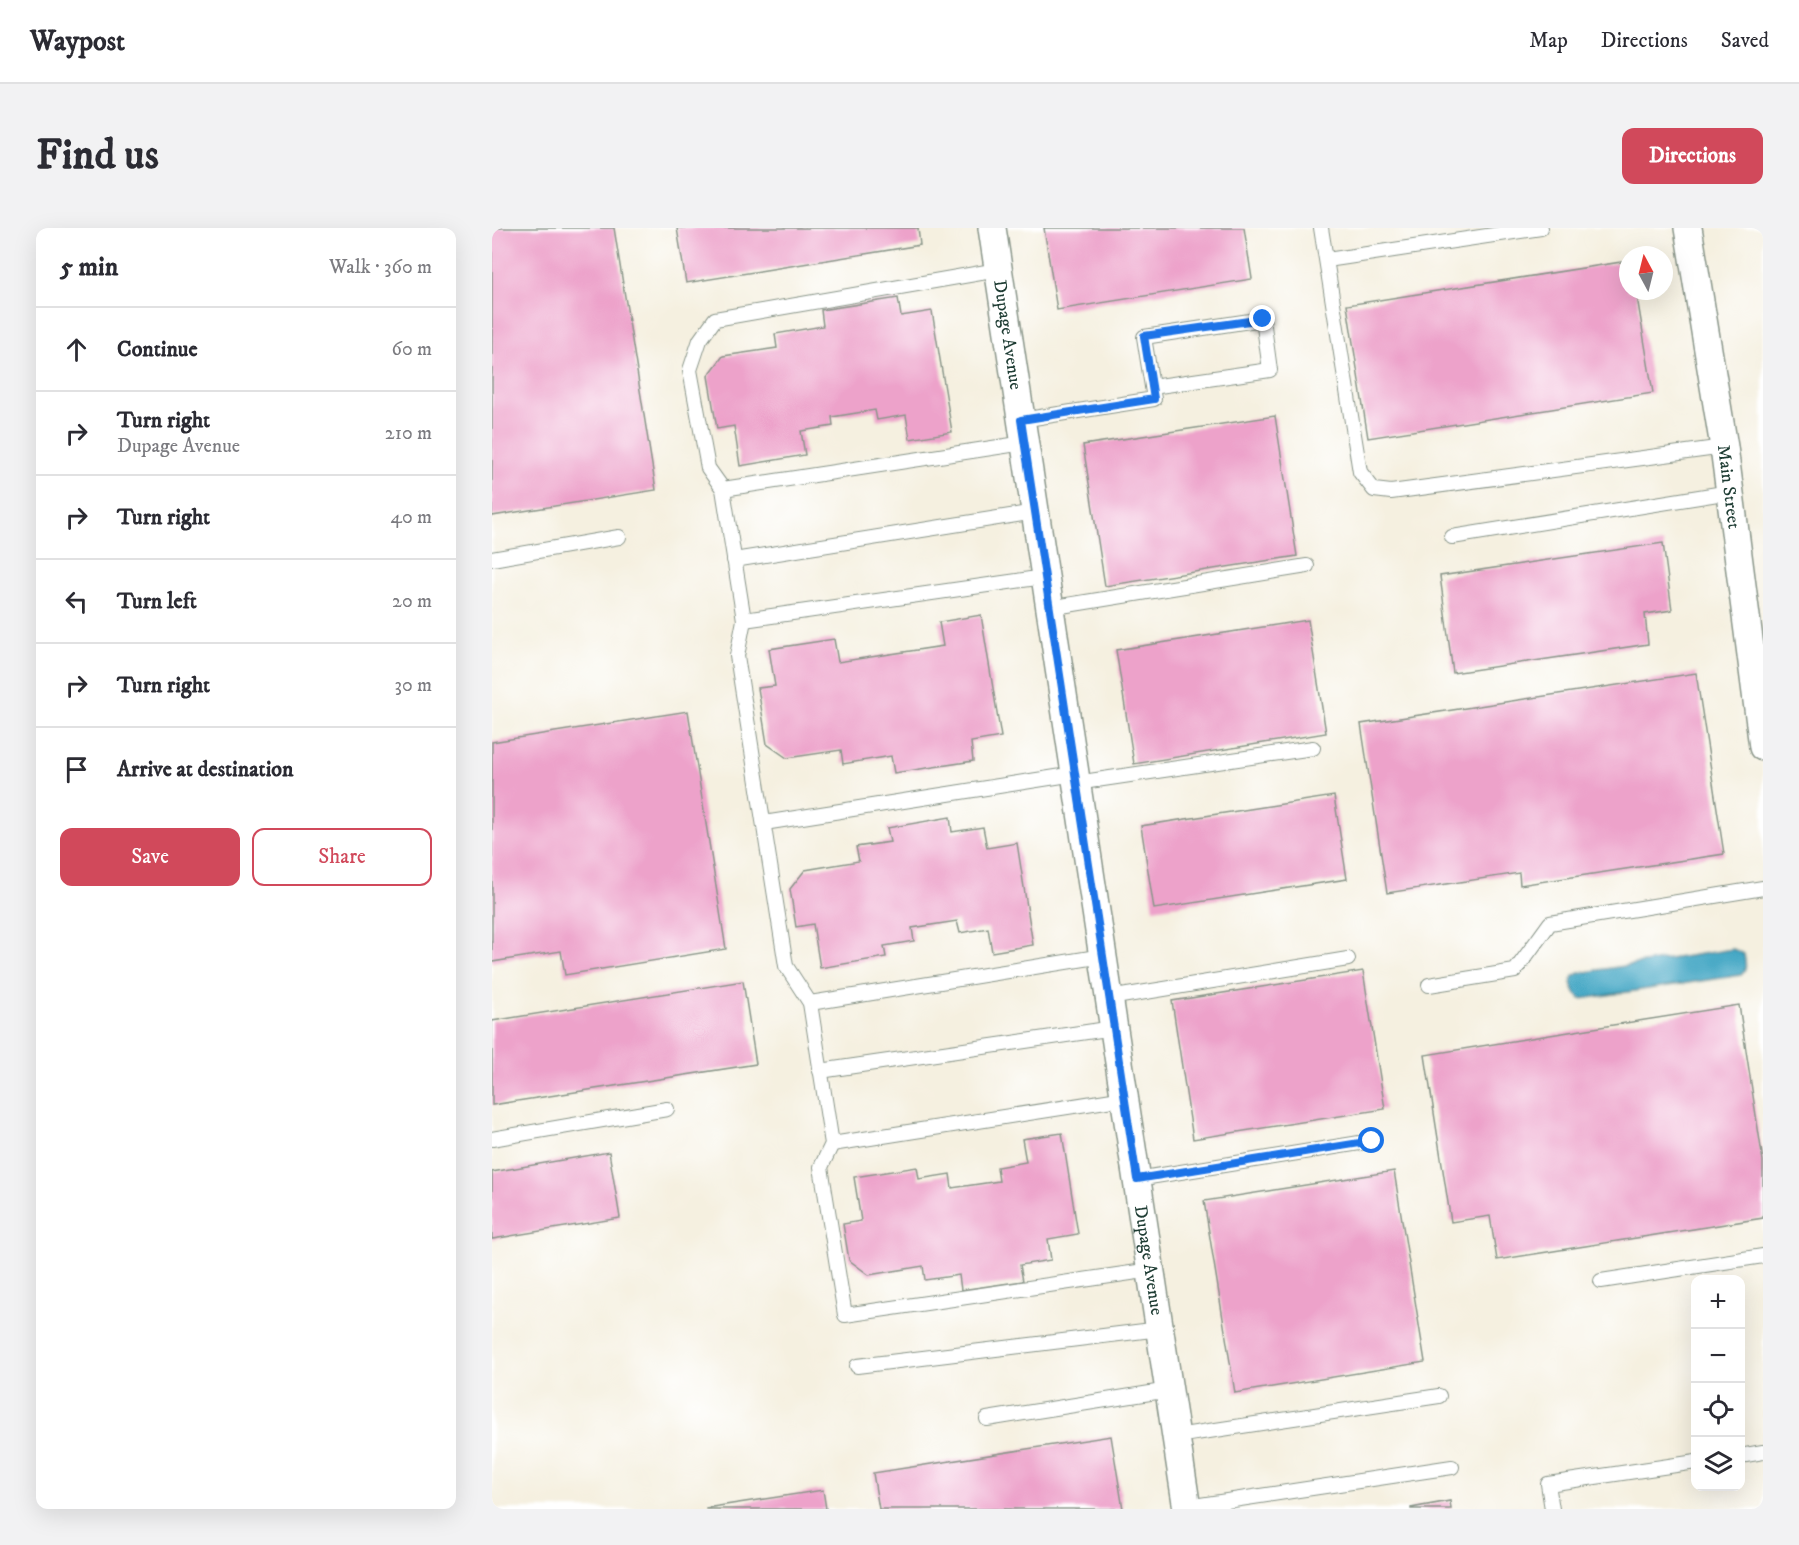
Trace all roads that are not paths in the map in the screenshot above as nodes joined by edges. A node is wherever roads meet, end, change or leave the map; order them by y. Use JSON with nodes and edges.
{"nodes":[{"id":1,"x":992,"y":228,"type":"edge"},
{"id":2,"x":1321,"y":228,"type":"edge"},
{"id":3,"x":1541,"y":228,"type":"edge"},
{"id":4,"x":1688,"y":228,"type":"edge"},
{"id":5,"x":1327,"y":260,"type":"junction"},
{"id":6,"x":998,"y":270,"type":"junction"},
{"id":7,"x":1152,"y":387,"type":"junction"},
{"id":8,"x":1023,"y":431,"type":"junction"},
{"id":9,"x":1724,"y":447,"type":"junction"},
{"id":10,"x":723,"y":489,"type":"junction"},
{"id":11,"x":1730,"y":492,"type":"junction"},
{"id":12,"x":1035,"y":512,"type":"junction"},
{"id":13,"x":619,"y":537,"type":"dead end"},
{"id":14,"x":1452,"y":537,"type":"dead end"},
{"id":15,"x":492,"y":559,"type":"edge"},
{"id":16,"x":734,"y":560,"type":"junction"},
{"id":17,"x":1307,"y":566,"type":"dead end"},
{"id":18,"x":1044,"y":577,"type":"junction"},
{"id":19,"x":1049,"y":608,"type":"junction"},
{"id":20,"x":744,"y":620,"type":"junction"},
{"id":21,"x":1758,"y":661,"type":"edge"},
{"id":22,"x":1763,"y":747,"type":"edge"},
{"id":23,"x":1313,"y":748,"type":"dead end"},
{"id":24,"x":1075,"y":778,"type":"junction"},
{"id":25,"x":764,"y":823,"type":"junction"},
{"id":26,"x":1763,"y":888,"type":"edge"},
{"id":27,"x":1103,"y":956,"type":"junction"},
{"id":28,"x":1348,"y":959,"type":"dead end"},
{"id":29,"x":1429,"y":985,"type":"dead end"},
{"id":30,"x":1109,"y":998,"type":"junction"},
{"id":31,"x":810,"y":1003,"type":"junction"},
{"id":32,"x":1114,"y":1028,"type":"junction"},
{"id":33,"x":820,"y":1071,"type":"junction"},
{"id":34,"x":1125,"y":1098,"type":"junction"},
{"id":35,"x":666,"y":1108,"type":"dead end"},
{"id":36,"x":492,"y":1138,"type":"edge"},
{"id":37,"x":1372,"y":1141,"type":"dead end"},
{"id":38,"x":832,"y":1144,"type":"junction"},
{"id":39,"x":1137,"y":1179,"type":"junction"},
{"id":40,"x":1763,"y":1256,"type":"edge"},
{"id":41,"x":1151,"y":1270,"type":"junction"},
{"id":42,"x":1601,"y":1281,"type":"dead end"},
{"id":43,"x":1160,"y":1329,"type":"junction"},
{"id":44,"x":857,"y":1366,"type":"dead end"},
{"id":45,"x":1169,"y":1390,"type":"junction"},
{"id":46,"x":1439,"y":1396,"type":"dead end"},
{"id":47,"x":987,"y":1419,"type":"dead end"},
{"id":48,"x":1176,"y":1436,"type":"junction"},
{"id":49,"x":1763,"y":1452,"type":"edge"},
{"id":50,"x":1745,"y":1455,"type":"edge"},
{"id":51,"x":1691,"y":1463,"type":"edge"},
{"id":52,"x":1452,"y":1467,"type":"dead end"},
{"id":53,"x":1187,"y":1508,"type":"edge"},
{"id":54,"x":1552,"y":1509,"type":"edge"}],
"edges":[{"from":1,"to":6,"type":"street","name":"Dupage Avenue"},
{"from":2,"to":5,"type":"lane"},
{"from":3,"to":5,"type":"lane"},
{"from":4,"to":9,"type":"street","name":"Main Street"},
{"from":5,"to":9,"type":"lane"},
{"from":6,"to":8,"type":"street","name":"Dupage Avenue"},
{"from":6,"to":10,"type":"lane"},
{"from":7,"to":7,"type":"lane"},
{"from":7,"to":8,"type":"lane"},
{"from":8,"to":10,"type":"lane"},
{"from":8,"to":12,"type":"street","name":"Dupage Avenue"},
{"from":9,"to":11,"type":"street","name":"Main Street"},
{"from":10,"to":16,"type":"lane"},
{"from":11,"to":14,"type":"lane"},
{"from":11,"to":21,"type":"street","name":"Main Street"},
{"from":12,"to":16,"type":"lane"},
{"from":12,"to":18,"type":"street","name":"Dupage Avenue"},
{"from":13,"to":15,"type":"lane"},
{"from":16,"to":20,"type":"lane"},
{"from":17,"to":19,"type":"lane"},
{"from":18,"to":19,"type":"street","name":"Dupage Avenue"},
{"from":18,"to":20,"type":"lane"},
{"from":19,"to":24,"type":"street","name":"Dupage Avenue"},
{"from":20,"to":25,"type":"lane"},
{"from":21,"to":22,"type":"street","name":"Main Street"},
{"from":23,"to":24,"type":"lane"},
{"from":24,"to":25,"type":"lane"},
{"from":24,"to":27,"type":"street","name":"Dupage Avenue"},
{"from":25,"to":31,"type":"lane"},
{"from":26,"to":29,"type":"lane"},
{"from":27,"to":30,"type":"street","name":"Dupage Avenue"},
{"from":27,"to":31,"type":"lane"},
{"from":28,"to":30,"type":"lane"},
{"from":30,"to":32,"type":"street","name":"Dupage Avenue"},
{"from":31,"to":33,"type":"lane"},
{"from":32,"to":33,"type":"lane"},
{"from":32,"to":34,"type":"street","name":"Dupage Avenue"},
{"from":33,"to":38,"type":"lane"},
{"from":34,"to":38,"type":"lane"},
{"from":34,"to":39,"type":"street","name":"Dupage Avenue"},
{"from":35,"to":36,"type":"lane"},
{"from":37,"to":39,"type":"lane"},
{"from":38,"to":41,"type":"lane"},
{"from":39,"to":41,"type":"street","name":"Dupage Avenue"},
{"from":40,"to":42,"type":"lane"},
{"from":41,"to":43,"type":"street","name":"Dupage Avenue"},
{"from":43,"to":44,"type":"lane"},
{"from":43,"to":45,"type":"street","name":"Dupage Avenue"},
{"from":45,"to":47,"type":"lane"},
{"from":45,"to":48,"type":"street","name":"Dupage Avenue"},
{"from":46,"to":48,"type":"lane"},
{"from":48,"to":53,"type":"street","name":"Dupage Avenue"},
{"from":49,"to":50,"type":"lane"},
{"from":51,"to":54,"type":"lane"},
{"from":52,"to":53,"type":"lane"}]}
